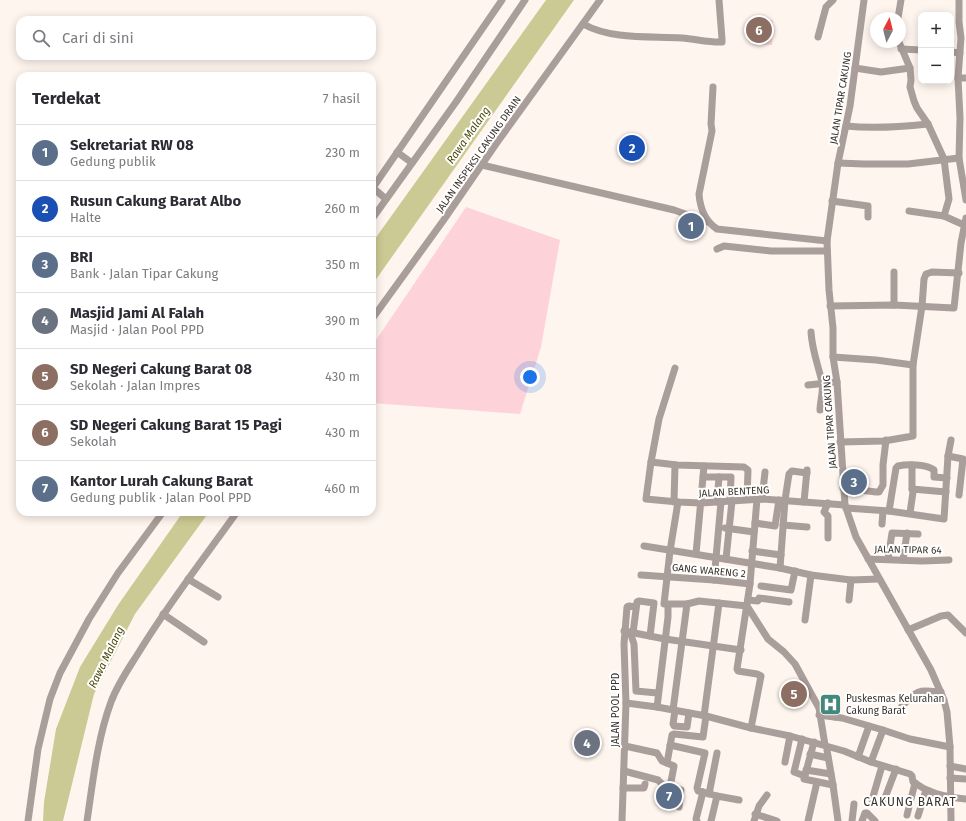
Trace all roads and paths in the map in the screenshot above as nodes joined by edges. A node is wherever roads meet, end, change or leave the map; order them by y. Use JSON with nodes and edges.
{"nodes":[{"id":1,"x":502,"y":0,"type":"edge"},
{"id":2,"x":525,"y":0,"type":"edge"},
{"id":3,"x":600,"y":0,"type":"edge"},
{"id":4,"x":719,"y":0,"type":"edge"},
{"id":5,"x":833,"y":0,"type":"edge"},
{"id":6,"x":864,"y":0,"type":"edge"},
{"id":7,"x":901,"y":0,"type":"edge"},
{"id":8,"x":959,"y":0,"type":"edge"},
{"id":9,"x":899,"y":12,"type":"edge"},
{"id":10,"x":962,"y":23,"type":"edge"},
{"id":11,"x":583,"y":24,"type":"junction"},
{"id":12,"x":818,"y":37,"type":"dead end"},
{"id":13,"x":906,"y":46,"type":"edge"},
{"id":14,"x":901,"y":48,"type":"edge"},
{"id":15,"x":918,"y":49,"type":"edge"},
{"id":16,"x":954,"y":52,"type":"edge"},
{"id":17,"x":960,"y":53,"type":"junction"},
{"id":18,"x":855,"y":68,"type":"junction"},
{"id":19,"x":910,"y":68,"type":"junction"},
{"id":20,"x":958,"y":78,"type":"junction"},
{"id":21,"x":966,"y":78,"type":"edge"},
{"id":22,"x":713,"y":87,"type":"dead end"},
{"id":23,"x":963,"y":119,"type":"edge"},
{"id":24,"x":928,"y":124,"type":"junction"},
{"id":25,"x":846,"y":126,"type":"junction"},
{"id":26,"x":397,"y":152,"type":"junction"},
{"id":27,"x":959,"y":158,"type":"junction"},
{"id":28,"x":944,"y":159,"type":"junction"},
{"id":29,"x":412,"y":163,"type":"junction"},
{"id":30,"x":838,"y":163,"type":"junction"},
{"id":31,"x":482,"y":165,"type":"junction"},
{"id":32,"x":376,"y":182,"type":"edge"},
{"id":33,"x":965,"y":187,"type":"edge"},
{"id":34,"x":376,"y":191,"type":"edge"},
{"id":35,"x":386,"y":199,"type":"junction"},
{"id":36,"x":966,"y":200,"type":"edge"},
{"id":37,"x":832,"y":201,"type":"junction"},
{"id":38,"x":376,"y":211,"type":"edge"},
{"id":39,"x":909,"y":211,"type":"dead end"},
{"id":40,"x":944,"y":216,"type":"junction"},
{"id":41,"x":868,"y":217,"type":"dead end"},
{"id":42,"x":966,"y":218,"type":"edge"},
{"id":43,"x":708,"y":222,"type":"junction"},
{"id":44,"x":964,"y":226,"type":"junction"},
{"id":45,"x":827,"y":241,"type":"junction"},
{"id":46,"x":717,"y":249,"type":"dead end"},
{"id":47,"x":827,"y":251,"type":"junction"},
{"id":48,"x":894,"y":272,"type":"dead end"},
{"id":49,"x":959,"y":273,"type":"junction"},
{"id":50,"x":894,"y":305,"type":"junction"},
{"id":51,"x":830,"y":306,"type":"junction"},
{"id":52,"x":922,"y":306,"type":"junction"},
{"id":53,"x":376,"y":313,"type":"edge"},
{"id":54,"x":811,"y":332,"type":"dead end"},
{"id":55,"x":833,"y":357,"type":"junction"},
{"id":56,"x":913,"y":366,"type":"junction"},
{"id":57,"x":675,"y":368,"type":"dead end"},
{"id":58,"x":838,"y":382,"type":"junction"},
{"id":59,"x":823,"y":384,"type":"junction"},
{"id":60,"x":808,"y":385,"type":"dead end"},
{"id":61,"x":820,"y":410,"type":"dead end"},
{"id":62,"x":886,"y":440,"type":"junction"},
{"id":63,"x":951,"y":440,"type":"dead end"},
{"id":64,"x":840,"y":442,"type":"junction"},
{"id":65,"x":948,"y":456,"type":"junction"},
{"id":66,"x":651,"y":462,"type":"junction"},
{"id":67,"x":675,"y":465,"type":"junction"},
{"id":68,"x":912,"y":465,"type":"junction"},
{"id":69,"x":704,"y":466,"type":"junction"},
{"id":70,"x":764,"y":472,"type":"dead end"},
{"id":71,"x":703,"y":477,"type":"junction"},
{"id":72,"x":719,"y":477,"type":"junction"},
{"id":73,"x":947,"y":478,"type":"junction"},
{"id":74,"x":843,"y":488,"type":"junction"},
{"id":75,"x":912,"y":488,"type":"junction"},
{"id":76,"x":946,"y":492,"type":"junction"},
{"id":77,"x":959,"y":495,"type":"dead end"},
{"id":78,"x":747,"y":499,"type":"junction"},
{"id":79,"x":760,"y":499,"type":"junction"},
{"id":80,"x":782,"y":500,"type":"junction"},
{"id":81,"x":731,"y":501,"type":"junction"},
{"id":82,"x":676,"y":502,"type":"junction"},
{"id":83,"x":719,"y":502,"type":"junction"},
{"id":84,"x":804,"y":502,"type":"junction"},
{"id":85,"x":701,"y":503,"type":"junction"},
{"id":86,"x":828,"y":503,"type":"junction"},
{"id":87,"x":846,"y":507,"type":"junction"},
{"id":88,"x":886,"y":511,"type":"junction"},
{"id":89,"x":910,"y":513,"type":"junction"},
{"id":90,"x":160,"y":516,"type":"edge"},
{"id":91,"x":234,"y":516,"type":"edge"},
{"id":92,"x":755,"y":522,"type":"junction"},
{"id":93,"x":882,"y":524,"type":"dead end"},
{"id":94,"x":783,"y":525,"type":"junction"},
{"id":95,"x":807,"y":527,"type":"dead end"},
{"id":96,"x":719,"y":528,"type":"junction"},
{"id":97,"x":729,"y":529,"type":"junction"},
{"id":98,"x":754,"y":532,"type":"junction"},
{"id":99,"x":907,"y":533,"type":"junction"},
{"id":100,"x":918,"y":534,"type":"dead end"},
{"id":101,"x":828,"y":538,"type":"dead end"},
{"id":102,"x":644,"y":546,"type":"dead end"},
{"id":103,"x":670,"y":551,"type":"junction"},
{"id":104,"x":752,"y":552,"type":"junction"},
{"id":105,"x":696,"y":554,"type":"junction"},
{"id":106,"x":781,"y":555,"type":"junction"},
{"id":107,"x":715,"y":557,"type":"junction"},
{"id":108,"x":726,"y":559,"type":"junction"},
{"id":109,"x":868,"y":559,"type":"junction"},
{"id":110,"x":888,"y":559,"type":"junction"},
{"id":111,"x":903,"y":560,"type":"junction"},
{"id":112,"x":949,"y":560,"type":"dead end"},
{"id":113,"x":752,"y":564,"type":"junction"},
{"id":114,"x":780,"y":568,"type":"junction"},
{"id":115,"x":795,"y":571,"type":"junction"},
{"id":116,"x":641,"y":575,"type":"dead end"},
{"id":117,"x":811,"y":575,"type":"junction"},
{"id":118,"x":666,"y":577,"type":"junction"},
{"id":119,"x":188,"y":579,"type":"junction"},
{"id":120,"x":880,"y":579,"type":"junction"},
{"id":121,"x":714,"y":580,"type":"junction"},
{"id":122,"x":851,"y":580,"type":"junction"},
{"id":123,"x":750,"y":584,"type":"junction"},
{"id":124,"x":761,"y":586,"type":"dead end"},
{"id":125,"x":218,"y":597,"type":"dead end"},
{"id":126,"x":849,"y":600,"type":"dead end"},
{"id":127,"x":789,"y":602,"type":"dead end"},
{"id":128,"x":719,"y":603,"type":"junction"},
{"id":129,"x":747,"y":603,"type":"junction"},
{"id":130,"x":687,"y":604,"type":"junction"},
{"id":131,"x":668,"y":605,"type":"junction"},
{"id":132,"x":163,"y":614,"type":"junction"},
{"id":133,"x":805,"y":620,"type":"dead end"},
{"id":134,"x":908,"y":630,"type":"junction"},
{"id":135,"x":629,"y":632,"type":"junction"},
{"id":136,"x":966,"y":633,"type":"edge"},
{"id":137,"x":650,"y":636,"type":"junction"},
{"id":138,"x":665,"y":639,"type":"junction"},
{"id":139,"x":682,"y":641,"type":"junction"},
{"id":140,"x":204,"y":642,"type":"dead end"},
{"id":141,"x":714,"y":645,"type":"junction"},
{"id":142,"x":741,"y":650,"type":"junction"},
{"id":143,"x":624,"y":660,"type":"junction"},
{"id":144,"x":635,"y":660,"type":"junction"},
{"id":145,"x":941,"y":692,"type":"junction"},
{"id":146,"x":658,"y":693,"type":"junction"},
{"id":147,"x":626,"y":703,"type":"junction"},
{"id":148,"x":902,"y":706,"type":"dead end"},
{"id":149,"x":657,"y":707,"type":"junction"},
{"id":150,"x":837,"y":708,"type":"dead end"},
{"id":151,"x":674,"y":710,"type":"junction"},
{"id":152,"x":689,"y":713,"type":"junction"},
{"id":153,"x":819,"y":715,"type":"junction"},
{"id":154,"x":705,"y":716,"type":"junction"},
{"id":155,"x":835,"y":717,"type":"junction"},
{"id":156,"x":869,"y":726,"type":"junction"},
{"id":157,"x":751,"y":728,"type":"junction"},
{"id":158,"x":883,"y":730,"type":"junction"},
{"id":159,"x":790,"y":736,"type":"junction"},
{"id":160,"x":802,"y":739,"type":"junction"},
{"id":161,"x":814,"y":742,"type":"junction"},
{"id":162,"x":670,"y":745,"type":"junction"},
{"id":163,"x":625,"y":746,"type":"junction"},
{"id":164,"x":950,"y":747,"type":"junction"},
{"id":165,"x":826,"y":751,"type":"junction"},
{"id":166,"x":717,"y":752,"type":"dead end"},
{"id":167,"x":810,"y":754,"type":"junction"},
{"id":168,"x":858,"y":757,"type":"junction"},
{"id":169,"x":785,"y":762,"type":"dead end"},
{"id":170,"x":872,"y":762,"type":"junction"},
{"id":171,"x":667,"y":763,"type":"junction"},
{"id":172,"x":882,"y":766,"type":"junction"},
{"id":173,"x":950,"y":766,"type":"junction"},
{"id":174,"x":896,"y":769,"type":"junction"},
{"id":175,"x":966,"y":769,"type":"edge"},
{"id":176,"x":624,"y":771,"type":"junction"},
{"id":177,"x":806,"y":773,"type":"junction"},
{"id":178,"x":831,"y":774,"type":"junction"},
{"id":179,"x":950,"y":778,"type":"junction"},
{"id":180,"x":966,"y":779,"type":"edge"},
{"id":181,"x":817,"y":782,"type":"junction"},
{"id":182,"x":915,"y":783,"type":"junction"},
{"id":183,"x":645,"y":784,"type":"dead end"},
{"id":184,"x":833,"y":785,"type":"junction"},
{"id":185,"x":670,"y":787,"type":"junction"},
{"id":186,"x":623,"y":788,"type":"junction"},
{"id":187,"x":926,"y":790,"type":"junction"},
{"id":188,"x":706,"y":793,"type":"junction"},
{"id":189,"x":767,"y":795,"type":"dead end"},
{"id":190,"x":717,"y":796,"type":"junction"},
{"id":191,"x":951,"y":797,"type":"junction"},
{"id":192,"x":966,"y":799,"type":"edge"},
{"id":193,"x":739,"y":800,"type":"dead end"},
{"id":194,"x":872,"y":800,"type":"dead end"},
{"id":195,"x":883,"y":803,"type":"dead end"},
{"id":196,"x":854,"y":804,"type":"dead end"},
{"id":197,"x":679,"y":807,"type":"dead end"},
{"id":198,"x":907,"y":815,"type":"dead end"},
{"id":199,"x":918,"y":816,"type":"dead end"},
{"id":200,"x":755,"y":818,"type":"edge"},
{"id":201,"x":87,"y":820,"type":"edge"},
{"id":202,"x":28,"y":821,"type":"edge"},
{"id":203,"x":622,"y":821,"type":"edge"},
{"id":204,"x":697,"y":821,"type":"edge"},
{"id":205,"x":711,"y":821,"type":"edge"},
{"id":206,"x":777,"y":821,"type":"edge"},
{"id":207,"x":808,"y":821,"type":"edge"},
{"id":208,"x":838,"y":821,"type":"edge"},
{"id":209,"x":852,"y":821,"type":"edge"},
{"id":210,"x":862,"y":821,"type":"edge"},
{"id":211,"x":875,"y":821,"type":"edge"},
{"id":212,"x":951,"y":821,"type":"edge"}],
"edges":[{"from":1,"to":26,"type":"street"},
{"from":2,"to":29,"type":"street"},
{"from":3,"to":11,"type":"street","name":"JALAN INSPEKSI CAKUNG DRAIN"},
{"from":4,"to":11,"type":"street"},
{"from":5,"to":12,"type":"street"},
{"from":6,"to":18,"type":"street","name":"JALAN TIPAR CAKUNG"},
{"from":7,"to":9,"type":"street"},
{"from":8,"to":10,"type":"street"},
{"from":10,"to":17,"type":"street"},
{"from":11,"to":31,"type":"street","name":"JALAN INSPEKSI CAKUNG DRAIN"},
{"from":13,"to":15,"type":"street"},
{"from":14,"to":19,"type":"street"},
{"from":16,"to":17,"type":"street"},
{"from":17,"to":20,"type":"street"},
{"from":18,"to":19,"type":"street"},
{"from":18,"to":25,"type":"street","name":"JALAN TIPAR CAKUNG"},
{"from":19,"to":24,"type":"street"},
{"from":20,"to":21,"type":"street"},
{"from":20,"to":23,"type":"street"},
{"from":22,"to":43,"type":"street"},
{"from":23,"to":27,"type":"street"},
{"from":24,"to":25,"type":"street"},
{"from":24,"to":28,"type":"street"},
{"from":25,"to":30,"type":"street","name":"JALAN TIPAR CAKUNG"},
{"from":26,"to":29,"type":"street"},
{"from":26,"to":32,"type":"street"},
{"from":27,"to":28,"type":"street"},
{"from":27,"to":33,"type":"street"},
{"from":28,"to":30,"type":"street"},
{"from":28,"to":40,"type":"street"},
{"from":29,"to":35,"type":"street"},
{"from":30,"to":37,"type":"street","name":"JALAN TIPAR CAKUNG"},
{"from":31,"to":43,"type":"street"},
{"from":31,"to":53,"type":"street","name":"JALAN INSPEKSI CAKUNG DRAIN"},
{"from":33,"to":36,"type":"street"},
{"from":34,"to":35,"type":"street"},
{"from":35,"to":38,"type":"street"},
{"from":37,"to":41,"type":"street"},
{"from":37,"to":45,"type":"street","name":"JALAN TIPAR CAKUNG"},
{"from":39,"to":40,"type":"street"},
{"from":40,"to":44,"type":"street"},
{"from":42,"to":44,"type":"street"},
{"from":43,"to":45,"type":"street"},
{"from":44,"to":49,"type":"street"},
{"from":45,"to":47,"type":"street","name":"JALAN TIPAR CAKUNG"},
{"from":46,"to":47,"type":"street"},
{"from":47,"to":51,"type":"street","name":"JALAN TIPAR CAKUNG"},
{"from":48,"to":50,"type":"street"},
{"from":49,"to":52,"type":"street"},
{"from":49,"to":52,"type":"street"},
{"from":50,"to":51,"type":"street"},
{"from":50,"to":52,"type":"street"},
{"from":51,"to":55,"type":"street","name":"JALAN TIPAR CAKUNG"},
{"from":52,"to":56,"type":"street"},
{"from":54,"to":59,"type":"street"},
{"from":55,"to":56,"type":"street"},
{"from":55,"to":58,"type":"street","name":"JALAN TIPAR CAKUNG"},
{"from":56,"to":62,"type":"street"},
{"from":57,"to":66,"type":"street"},
{"from":58,"to":59,"type":"street"},
{"from":58,"to":64,"type":"street","name":"JALAN TIPAR CAKUNG"},
{"from":59,"to":60,"type":"street"},
{"from":59,"to":61,"type":"street"},
{"from":62,"to":64,"type":"street"},
{"from":62,"to":74,"type":"street"},
{"from":63,"to":65,"type":"street"},
{"from":64,"to":74,"type":"street","name":"JALAN TIPAR CAKUNG"},
{"from":65,"to":73,"type":"street"},
{"from":65,"to":77,"type":"street"},
{"from":66,"to":67,"type":"street"},
{"from":66,"to":82,"type":"street","name":"JALAN BENTENG"},
{"from":67,"to":69,"type":"street"},
{"from":67,"to":82,"type":"street"},
{"from":68,"to":73,"type":"street"},
{"from":68,"to":75,"type":"street"},
{"from":68,"to":88,"type":"street"},
{"from":69,"to":71,"type":"street"},
{"from":69,"to":78,"type":"street"},
{"from":70,"to":79,"type":"street"},
{"from":71,"to":72,"type":"street"},
{"from":71,"to":85,"type":"street"},
{"from":72,"to":81,"type":"street"},
{"from":72,"to":83,"type":"street"},
{"from":73,"to":76,"type":"street"},
{"from":74,"to":87,"type":"street","name":"JALAN TIPAR CAKUNG"},
{"from":75,"to":76,"type":"street"},
{"from":75,"to":89,"type":"street"},
{"from":76,"to":89,"type":"street","name":"JALAN BENTENG"},
{"from":78,"to":79,"type":"street","name":"JALAN BENTENG"},
{"from":78,"to":81,"type":"street","name":"JALAN BENTENG"},
{"from":79,"to":80,"type":"street","name":"JALAN BENTENG"},
{"from":79,"to":92,"type":"street"},
{"from":80,"to":84,"type":"street","name":"JALAN BENTENG"},
{"from":80,"to":84,"type":"street"},
{"from":80,"to":92,"type":"street"},
{"from":80,"to":94,"type":"street"},
{"from":81,"to":83,"type":"street","name":"JALAN BENTENG"},
{"from":81,"to":97,"type":"street"},
{"from":82,"to":85,"type":"street","name":"JALAN BENTENG"},
{"from":82,"to":103,"type":"street"},
{"from":83,"to":85,"type":"street","name":"JALAN BENTENG"},
{"from":83,"to":96,"type":"street"},
{"from":84,"to":86,"type":"street","name":"JALAN BENTENG"},
{"from":85,"to":105,"type":"street"},
{"from":86,"to":87,"type":"street","name":"JALAN BENTENG"},
{"from":86,"to":101,"type":"street"},
{"from":87,"to":88,"type":"street","name":"JALAN BENTENG"},
{"from":87,"to":109,"type":"street","name":"JALAN TIPAR CAKUNG"},
{"from":88,"to":89,"type":"street","name":"JALAN BENTENG"},
{"from":88,"to":93,"type":"street"},
{"from":90,"to":202,"type":"street"},
{"from":91,"to":119,"type":"street"},
{"from":92,"to":98,"type":"street"},
{"from":94,"to":95,"type":"street"},
{"from":94,"to":106,"type":"street"},
{"from":96,"to":97,"type":"street"},
{"from":96,"to":107,"type":"street"},
{"from":97,"to":98,"type":"street"},
{"from":97,"to":108,"type":"street"},
{"from":98,"to":104,"type":"street"},
{"from":99,"to":100,"type":"street"},
{"from":99,"to":110,"type":"street"},
{"from":99,"to":111,"type":"street"},
{"from":102,"to":103,"type":"street"},
{"from":103,"to":105,"type":"street"},
{"from":103,"to":118,"type":"street"},
{"from":104,"to":106,"type":"street"},
{"from":104,"to":113,"type":"street"},
{"from":105,"to":107,"type":"street"},
{"from":106,"to":114,"type":"street"},
{"from":107,"to":108,"type":"street"},
{"from":107,"to":121,"type":"street"},
{"from":108,"to":113,"type":"street"},
{"from":109,"to":110,"type":"street","name":"JALAN TIPAR 64"},
{"from":109,"to":120,"type":"street","name":"JALAN TIPAR CAKUNG"},
{"from":110,"to":111,"type":"street","name":"JALAN TIPAR 64"},
{"from":111,"to":112,"type":"street","name":"JALAN TIPAR 64"},
{"from":113,"to":114,"type":"street"},
{"from":113,"to":123,"type":"street"},
{"from":114,"to":115,"type":"street"},
{"from":115,"to":117,"type":"street"},
{"from":115,"to":124,"type":"street"},
{"from":116,"to":118,"type":"street","name":"GANG WARENG 2"},
{"from":117,"to":122,"type":"street"},
{"from":117,"to":133,"type":"street"},
{"from":118,"to":121,"type":"street","name":"GANG WARENG 2"},
{"from":118,"to":131,"type":"street"},
{"from":119,"to":125,"type":"street"},
{"from":119,"to":132,"type":"street"},
{"from":120,"to":122,"type":"street"},
{"from":120,"to":134,"type":"street","name":"JALAN TIPAR CAKUNG"},
{"from":121,"to":123,"type":"street","name":"GANG WARENG 2"},
{"from":122,"to":126,"type":"street"},
{"from":123,"to":129,"type":"street"},
{"from":127,"to":129,"type":"street"},
{"from":128,"to":129,"type":"street"},
{"from":128,"to":130,"type":"street"},
{"from":128,"to":141,"type":"street"},
{"from":129,"to":142,"type":"street"},
{"from":129,"to":153,"type":"street"},
{"from":130,"to":131,"type":"street"},
{"from":130,"to":139,"type":"street"},
{"from":131,"to":138,"type":"street"},
{"from":132,"to":140,"type":"street"},
{"from":132,"to":201,"type":"street"},
{"from":134,"to":136,"type":"street"},
{"from":134,"to":145,"type":"street","name":"JALAN TIPAR CAKUNG"},
{"from":135,"to":137,"type":"street"},
{"from":135,"to":137,"type":"street","name":"JALAN POOL PPD"},
{"from":135,"to":143,"type":"street","name":"JALAN POOL PPD"},
{"from":135,"to":144,"type":"street"},
{"from":137,"to":138,"type":"street"},
{"from":138,"to":139,"type":"street"},
{"from":138,"to":146,"type":"street"},
{"from":139,"to":141,"type":"street"},
{"from":139,"to":151,"type":"street"},
{"from":141,"to":142,"type":"street"},
{"from":141,"to":154,"type":"street"},
{"from":142,"to":157,"type":"street"},
{"from":143,"to":144,"type":"street"},
{"from":143,"to":147,"type":"street","name":"JALAN POOL PPD"},
{"from":144,"to":146,"type":"street"},
{"from":145,"to":148,"type":"street"},
{"from":145,"to":164,"type":"street","name":"JALAN TIPAR CAKUNG"},
{"from":146,"to":149,"type":"street"},
{"from":147,"to":149,"type":"street"},
{"from":147,"to":163,"type":"street","name":"JALAN POOL PPD"},
{"from":149,"to":151,"type":"street"},
{"from":150,"to":155,"type":"street"},
{"from":151,"to":152,"type":"street"},
{"from":151,"to":152,"type":"street"},
{"from":152,"to":154,"type":"street"},
{"from":153,"to":155,"type":"street"},
{"from":153,"to":165,"type":"street"},
{"from":154,"to":157,"type":"street"},
{"from":154,"to":162,"type":"street"},
{"from":155,"to":156,"type":"street"},
{"from":156,"to":158,"type":"street"},
{"from":156,"to":168,"type":"street"},
{"from":157,"to":159,"type":"street"},
{"from":158,"to":164,"type":"street"},
{"from":158,"to":170,"type":"street"},
{"from":159,"to":160,"type":"street"},
{"from":159,"to":169,"type":"street"},
{"from":160,"to":161,"type":"street"},
{"from":160,"to":177,"type":"street"},
{"from":161,"to":165,"type":"street"},
{"from":161,"to":167,"type":"street"},
{"from":162,"to":171,"type":"street"},
{"from":162,"to":188,"type":"street"},
{"from":163,"to":171,"type":"street"},
{"from":163,"to":176,"type":"street","name":"JALAN POOL PPD"},
{"from":164,"to":173,"type":"street","name":"JALAN TIPAR CAKUNG"},
{"from":165,"to":167,"type":"street"},
{"from":165,"to":168,"type":"street"},
{"from":165,"to":178,"type":"street"},
{"from":166,"to":188,"type":"street"},
{"from":167,"to":177,"type":"street"},
{"from":168,"to":170,"type":"street"},
{"from":170,"to":172,"type":"street"},
{"from":171,"to":185,"type":"street"},
{"from":172,"to":174,"type":"street"},
{"from":172,"to":194,"type":"street"},
{"from":173,"to":175,"type":"street"},
{"from":173,"to":179,"type":"street","name":"JALAN TIPAR CAKUNG"},
{"from":174,"to":182,"type":"street"},
{"from":174,"to":195,"type":"street"},
{"from":176,"to":185,"type":"street"},
{"from":176,"to":186,"type":"street","name":"JALAN POOL PPD"},
{"from":177,"to":178,"type":"street"},
{"from":177,"to":181,"type":"street"},
{"from":178,"to":184,"type":"street"},
{"from":179,"to":180,"type":"street"},
{"from":179,"to":191,"type":"street","name":"JALAN TIPAR CAKUNG"},
{"from":181,"to":184,"type":"street"},
{"from":181,"to":207,"type":"street"},
{"from":182,"to":187,"type":"street"},
{"from":182,"to":198,"type":"street"},
{"from":183,"to":186,"type":"street"},
{"from":184,"to":208,"type":"street"},
{"from":185,"to":197,"type":"street"},
{"from":186,"to":203,"type":"street","name":"JALAN POOL PPD"},
{"from":187,"to":191,"type":"street"},
{"from":187,"to":199,"type":"street"},
{"from":188,"to":190,"type":"street"},
{"from":188,"to":204,"type":"street"},
{"from":189,"to":200,"type":"street"},
{"from":190,"to":193,"type":"street"},
{"from":190,"to":205,"type":"street"},
{"from":191,"to":192,"type":"street"},
{"from":191,"to":212,"type":"street","name":"JALAN TIPAR CAKUNG"},
{"from":196,"to":209,"type":"street"},
{"from":200,"to":206,"type":"street"},
{"from":210,"to":211,"type":"street"}]}
